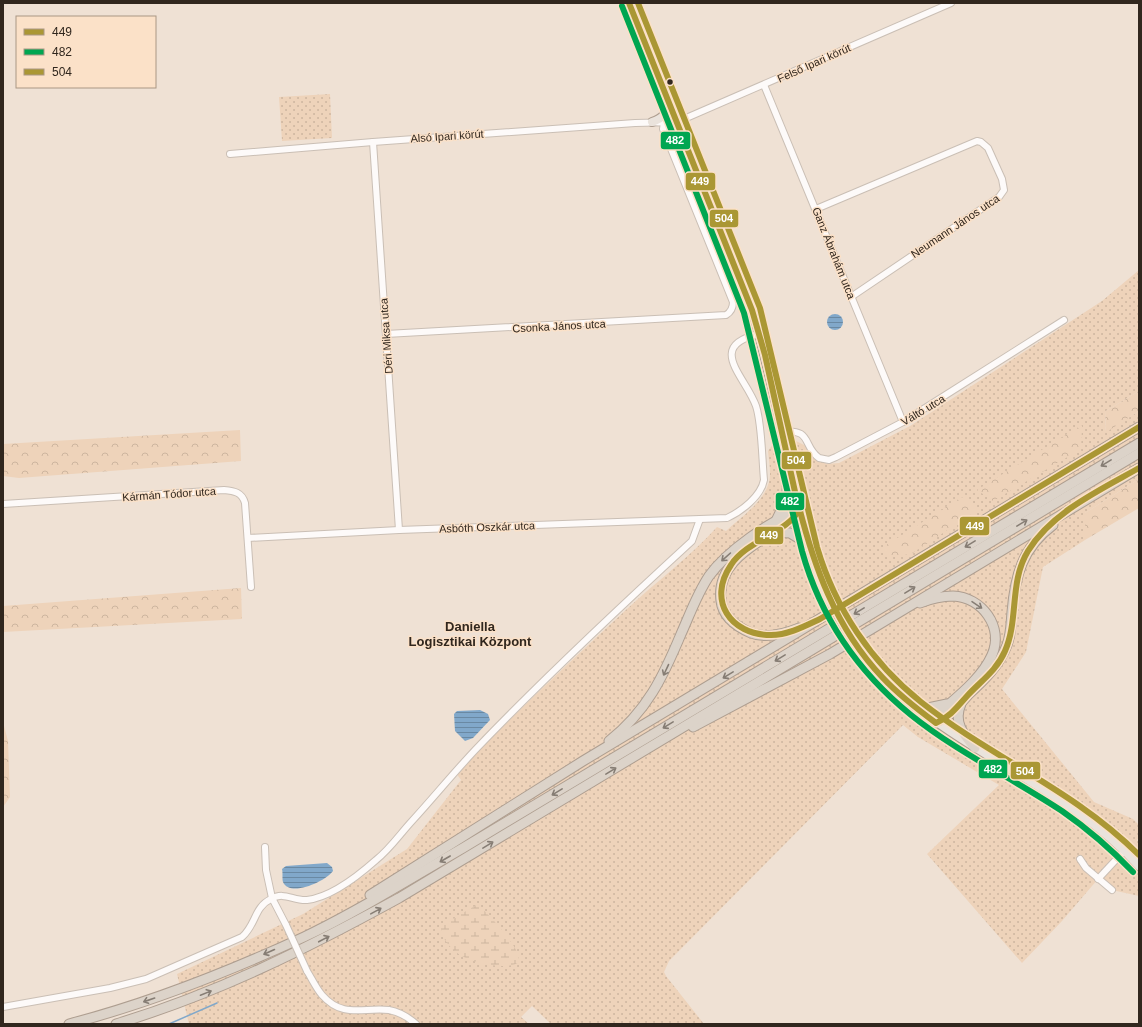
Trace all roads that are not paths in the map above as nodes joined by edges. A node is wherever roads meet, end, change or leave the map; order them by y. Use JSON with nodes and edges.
{"nodes":[{"id":1,"x":629,"y":3,"type":"edge"},
{"id":2,"x":951,"y":3,"type":"edge"},
{"id":3,"x":764,"y":85,"type":"junction"},
{"id":4,"x":668,"y":100,"type":"junction"},
{"id":5,"x":652,"y":122,"type":"junction"},
{"id":6,"x":664,"y":122,"type":"junction"},
{"id":7,"x":677,"y":122,"type":"junction"},
{"id":8,"x":373,"y":142,"type":"junction"},
{"id":9,"x":230,"y":154,"type":"dead end"},
{"id":10,"x":816,"y":209,"type":"junction"},
{"id":11,"x":851,"y":297,"type":"junction"},
{"id":12,"x":1064,"y":320,"type":"dead end"},
{"id":13,"x":386,"y":334,"type":"junction"},
{"id":14,"x":759,"y":334,"type":"junction"},
{"id":15,"x":903,"y":422,"type":"junction"},
{"id":16,"x":1139,"y":427,"type":"edge"},
{"id":17,"x":781,"y":432,"type":"junction"},
{"id":18,"x":1139,"y":443,"type":"edge"},
{"id":19,"x":1139,"y":453,"type":"edge"},
{"id":20,"x":1139,"y":468,"type":"edge"},
{"id":21,"x":789,"y":471,"type":"junction"},
{"id":22,"x":3,"y":504,"type":"edge"},
{"id":23,"x":1076,"y":506,"type":"junction"},
{"id":24,"x":799,"y":510,"type":"junction"},
{"id":25,"x":700,"y":519,"type":"junction"},
{"id":26,"x":773,"y":528,"type":"junction"},
{"id":27,"x":398,"y":530,"type":"junction"},
{"id":28,"x":248,"y":538,"type":"junction"},
{"id":29,"x":808,"y":544,"type":"junction"},
{"id":30,"x":251,"y":587,"type":"dead end"},
{"id":31,"x":820,"y":619,"type":"junction"},
{"id":32,"x":888,"y":619,"type":"junction"},
{"id":33,"x":964,"y":699,"type":"junction"},
{"id":34,"x":952,"y":701,"type":"junction"},
{"id":35,"x":912,"y":705,"type":"junction"},
{"id":36,"x":935,"y":722,"type":"junction"},
{"id":37,"x":668,"y":737,"type":"junction"},
{"id":38,"x":975,"y":748,"type":"junction"},
{"id":39,"x":583,"y":761,"type":"junction"},
{"id":40,"x":265,"y":847,"type":"dead end"},
{"id":41,"x":1125,"y":850,"type":"junction"},
{"id":42,"x":1080,"y":859,"type":"dead end"},
{"id":43,"x":1139,"y":866,"type":"edge"},
{"id":44,"x":1098,"y":879,"type":"junction"},
{"id":45,"x":1112,"y":890,"type":"dead end"},
{"id":46,"x":272,"y":898,"type":"junction"},
{"id":47,"x":305,"y":936,"type":"junction"},
{"id":48,"x":3,"y":1007,"type":"edge"},
{"id":49,"x":414,"y":1023,"type":"edge"},
{"id":50,"x":68,"y":1024,"type":"edge"},
{"id":51,"x":116,"y":1024,"type":"edge"}],
"edges":[{"from":1,"to":4,"type":"main road"},
{"from":2,"to":3,"type":"street","name":"Felső Ipari körút"},
{"from":3,"to":7,"type":"street","name":"Felső Ipari körút"},
{"from":3,"to":10,"type":"street","name":"Ganz Ábrahám utca"},
{"from":4,"to":5,"type":"main road"},
{"from":4,"to":7,"type":"main road"},
{"from":5,"to":6,"type":"street","name":"Alsó Ipari körút"},
{"from":5,"to":8,"type":"street","name":"Alsó Ipari körút"},
{"from":6,"to":7,"type":"street","name":"Alsó Ipari körút"},
{"from":6,"to":13,"type":"street","name":"Csonka János utca"},
{"from":7,"to":14,"type":"main road"},
{"from":8,"to":9,"type":"street","name":"Alsó Ipari körút"},
{"from":8,"to":13,"type":"street","name":"Déri Miksa utca"},
{"from":10,"to":11,"type":"street","name":"Ganz Ábrahám utca"},
{"from":10,"to":11,"type":"street","name":"Neumann János utca"},
{"from":11,"to":15,"type":"street","name":"Ganz Ábrahám utca"},
{"from":12,"to":15,"type":"street","name":"Váltó utca"},
{"from":13,"to":27,"type":"street","name":"Déri Miksa utca"},
{"from":14,"to":17,"type":"main road"},
{"from":14,"to":25,"type":"street","name":"Asbóth Oszkár utca"},
{"from":15,"to":17,"type":"street","name":"Váltó utca"},
{"from":16,"to":31,"type":"highway"},
{"from":17,"to":21,"type":"main road"},
{"from":18,"to":47,"type":"highway","one_way":true},
{"from":37,"to":19,"type":"highway","one_way":true},
{"from":20,"to":23,"type":"highway"},
{"from":21,"to":24,"type":"main road"},
{"from":21,"to":26,"type":"highway"},
{"from":22,"to":28,"type":"street","name":"Kármán Tódor utca"},
{"from":23,"to":32,"type":"highway"},
{"from":23,"to":33,"type":"highway"},
{"from":24,"to":26,"type":"highway"},
{"from":24,"to":29,"type":"main road"},
{"from":25,"to":27,"type":"street","name":"Asbóth Oszkár utca"},
{"from":25,"to":46,"type":"street"},
{"from":26,"to":29,"type":"highway"},
{"from":26,"to":31,"type":"highway"},
{"from":26,"to":39,"type":"highway","one_way":true},
{"from":27,"to":28,"type":"street","name":"Asbóth Oszkár utca"},
{"from":28,"to":30,"type":"street","name":"Kármán Tódor utca"},
{"from":29,"to":35,"type":"main road","bridge":true},
{"from":31,"to":39,"type":"highway","one_way":true},
{"from":32,"to":34,"type":"highway","one_way":true},
{"from":32,"to":37,"type":"highway"},
{"from":33,"to":36,"type":"highway"},
{"from":33,"to":38,"type":"highway"},
{"from":34,"to":35,"type":"highway"},
{"from":34,"to":36,"type":"highway"},
{"from":35,"to":36,"type":"main road"},
{"from":36,"to":38,"type":"main road"},
{"from":51,"to":37,"type":"highway","one_way":true},
{"from":38,"to":41,"type":"main road"},
{"from":39,"to":47,"type":"highway"},
{"from":40,"to":46,"type":"street"},
{"from":41,"to":43,"type":"main road"},
{"from":41,"to":44,"type":"street"},
{"from":42,"to":44,"type":"street"},
{"from":44,"to":45,"type":"street"},
{"from":46,"to":48,"type":"street"},
{"from":46,"to":49,"type":"street","bridge":true},
{"from":47,"to":50,"type":"highway","one_way":true}]}
